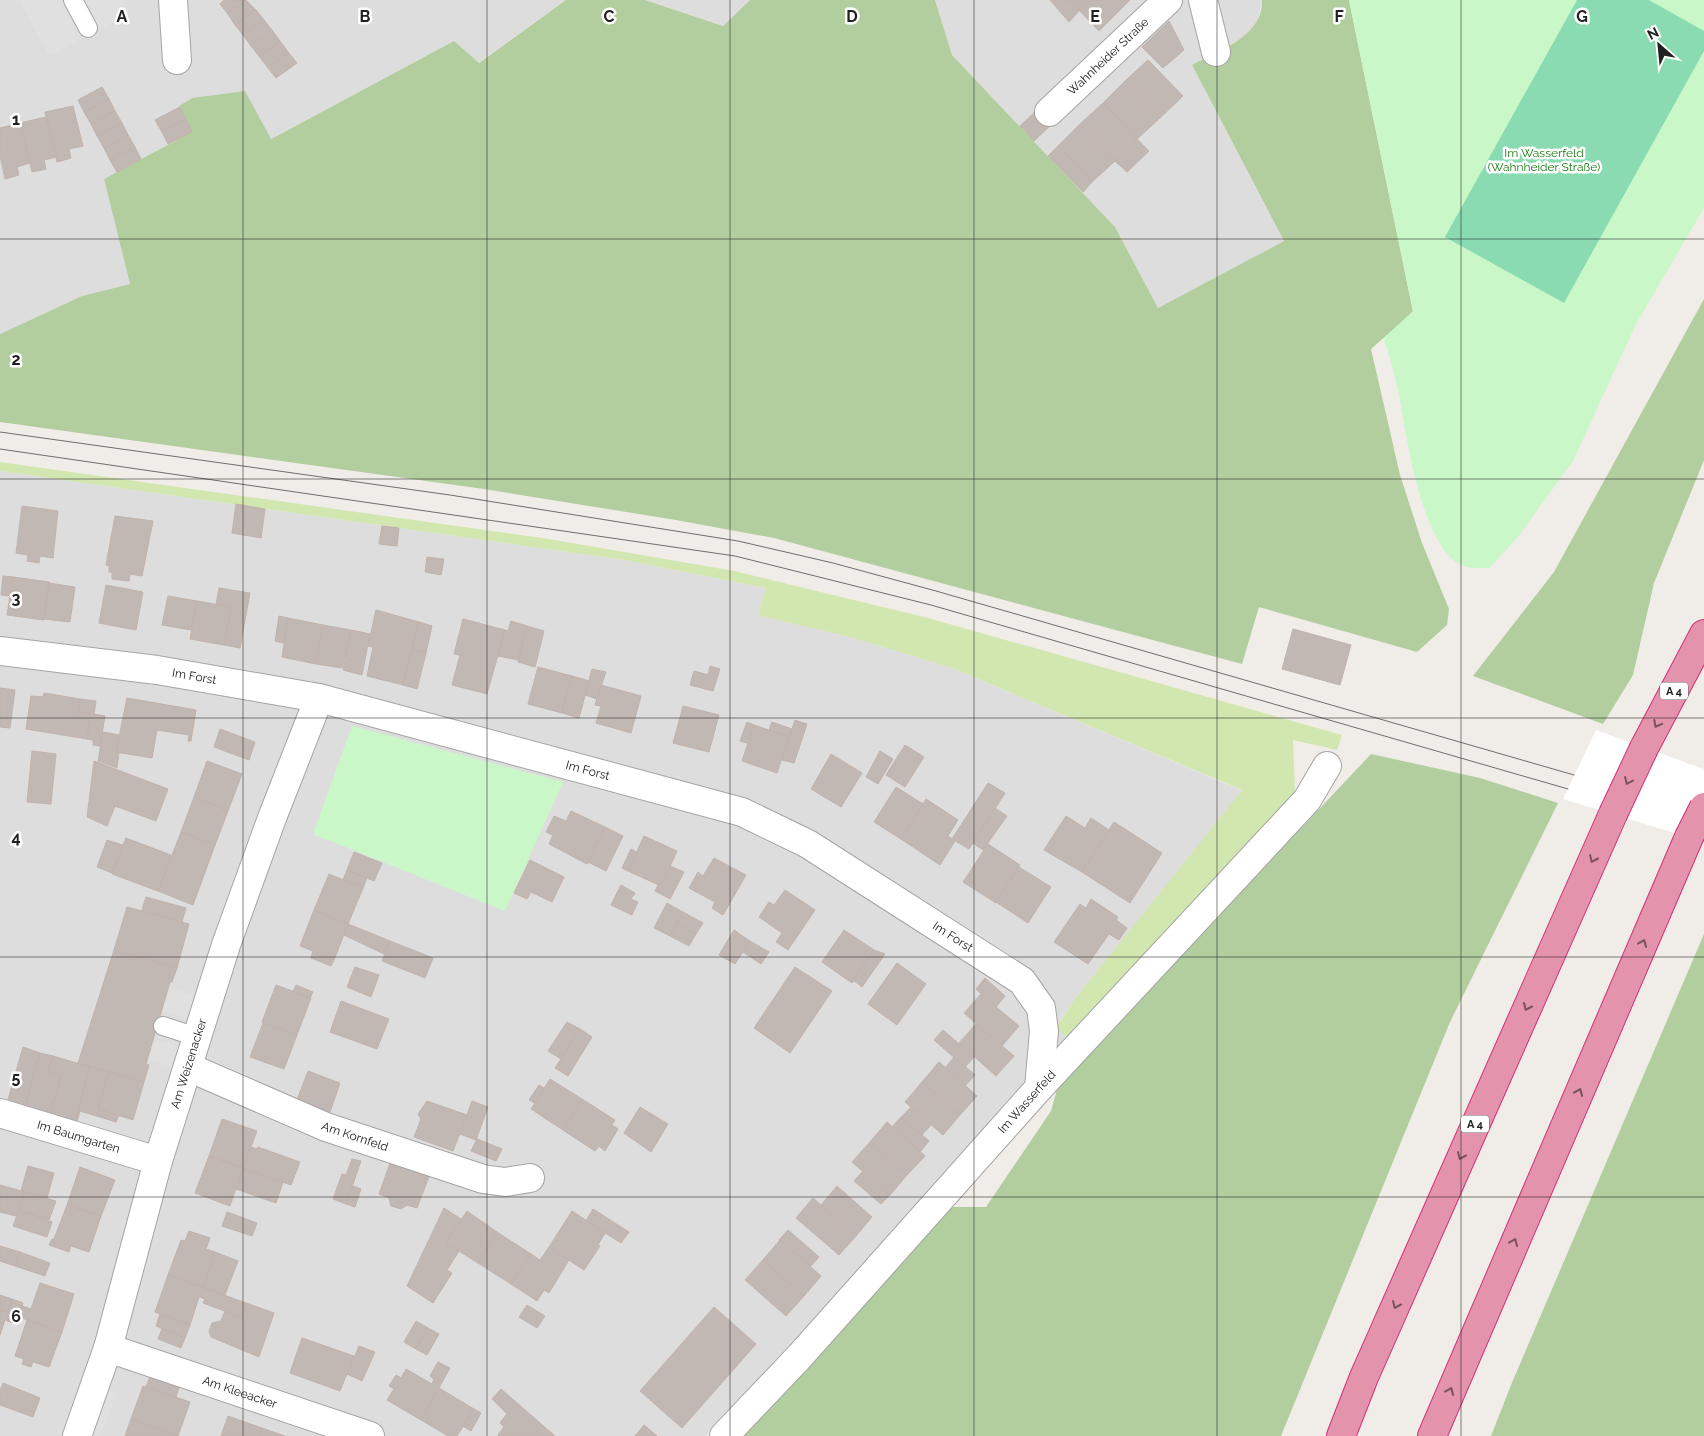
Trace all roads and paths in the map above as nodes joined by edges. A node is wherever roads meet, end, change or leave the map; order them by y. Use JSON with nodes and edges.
{"nodes":[{"id":1,"x":73,"y":0,"type":"edge"},
{"id":2,"x":173,"y":0,"type":"edge"},
{"id":3,"x":1168,"y":0,"type":"edge"},
{"id":4,"x":1203,"y":0,"type":"edge"},
{"id":5,"x":88,"y":28,"type":"dead end"},
{"id":6,"x":1216,"y":52,"type":"dead end"},
{"id":7,"x":177,"y":60,"type":"dead end"},
{"id":8,"x":1049,"y":112,"type":"dead end"},
{"id":9,"x":1704,"y":634,"type":"edge"},
{"id":10,"x":0,"y":651,"type":"edge"},
{"id":11,"x":320,"y":698,"type":"junction"},
{"id":12,"x":1327,"y":766,"type":"dead end"},
{"id":13,"x":1704,"y":807,"type":"edge"},
{"id":14,"x":163,"y":1026,"type":"dead end"},
{"id":15,"x":197,"y":1037,"type":"junction"},
{"id":16,"x":188,"y":1067,"type":"junction"},
{"id":17,"x":1040,"y":1088,"type":"junction"},
{"id":18,"x":0,"y":1113,"type":"edge"},
{"id":19,"x":158,"y":1160,"type":"junction"},
{"id":20,"x":530,"y":1178,"type":"dead end"},
{"id":21,"x":108,"y":1348,"type":"junction"},
{"id":22,"x":78,"y":1436,"type":"edge"},
{"id":23,"x":370,"y":1436,"type":"edge"},
{"id":24,"x":724,"y":1436,"type":"edge"},
{"id":25,"x":1341,"y":1436,"type":"edge"},
{"id":26,"x":1432,"y":1436,"type":"edge"}],
"edges":[{"from":1,"to":5,"type":"lane"},
{"from":2,"to":7,"type":"street"},
{"from":3,"to":8,"type":"street","name":"Wahnheider Straße"},
{"from":4,"to":6,"type":"street"},
{"from":9,"to":25,"type":"highway","number":"A 4","one_way":true,"bridge":true},
{"from":10,"to":11,"type":"street","name":"Im Forst"},
{"from":11,"to":15,"type":"street","name":"Am Weizenacker"},
{"from":11,"to":17,"type":"street","name":"Im Forst"},
{"from":12,"to":17,"type":"street","name":"Im Wasserfeld"},
{"from":26,"to":13,"type":"highway","one_way":true,"bridge":true},
{"from":14,"to":15,"type":"lane"},
{"from":15,"to":16,"type":"street","name":"Am Weizenacker"},
{"from":16,"to":19,"type":"street","name":"Am Weizenacker"},
{"from":16,"to":20,"type":"street","name":"Am Kornfeld"},
{"from":17,"to":24,"type":"street","name":"Im Wasserfeld"},
{"from":18,"to":19,"type":"street","name":"Im Baumgarten"},
{"from":19,"to":21,"type":"street","name":"Am Weizenacker"},
{"from":21,"to":22,"type":"street","name":"Am Weizenacker"},
{"from":21,"to":23,"type":"street","name":"Am Kleeacker"}]}
